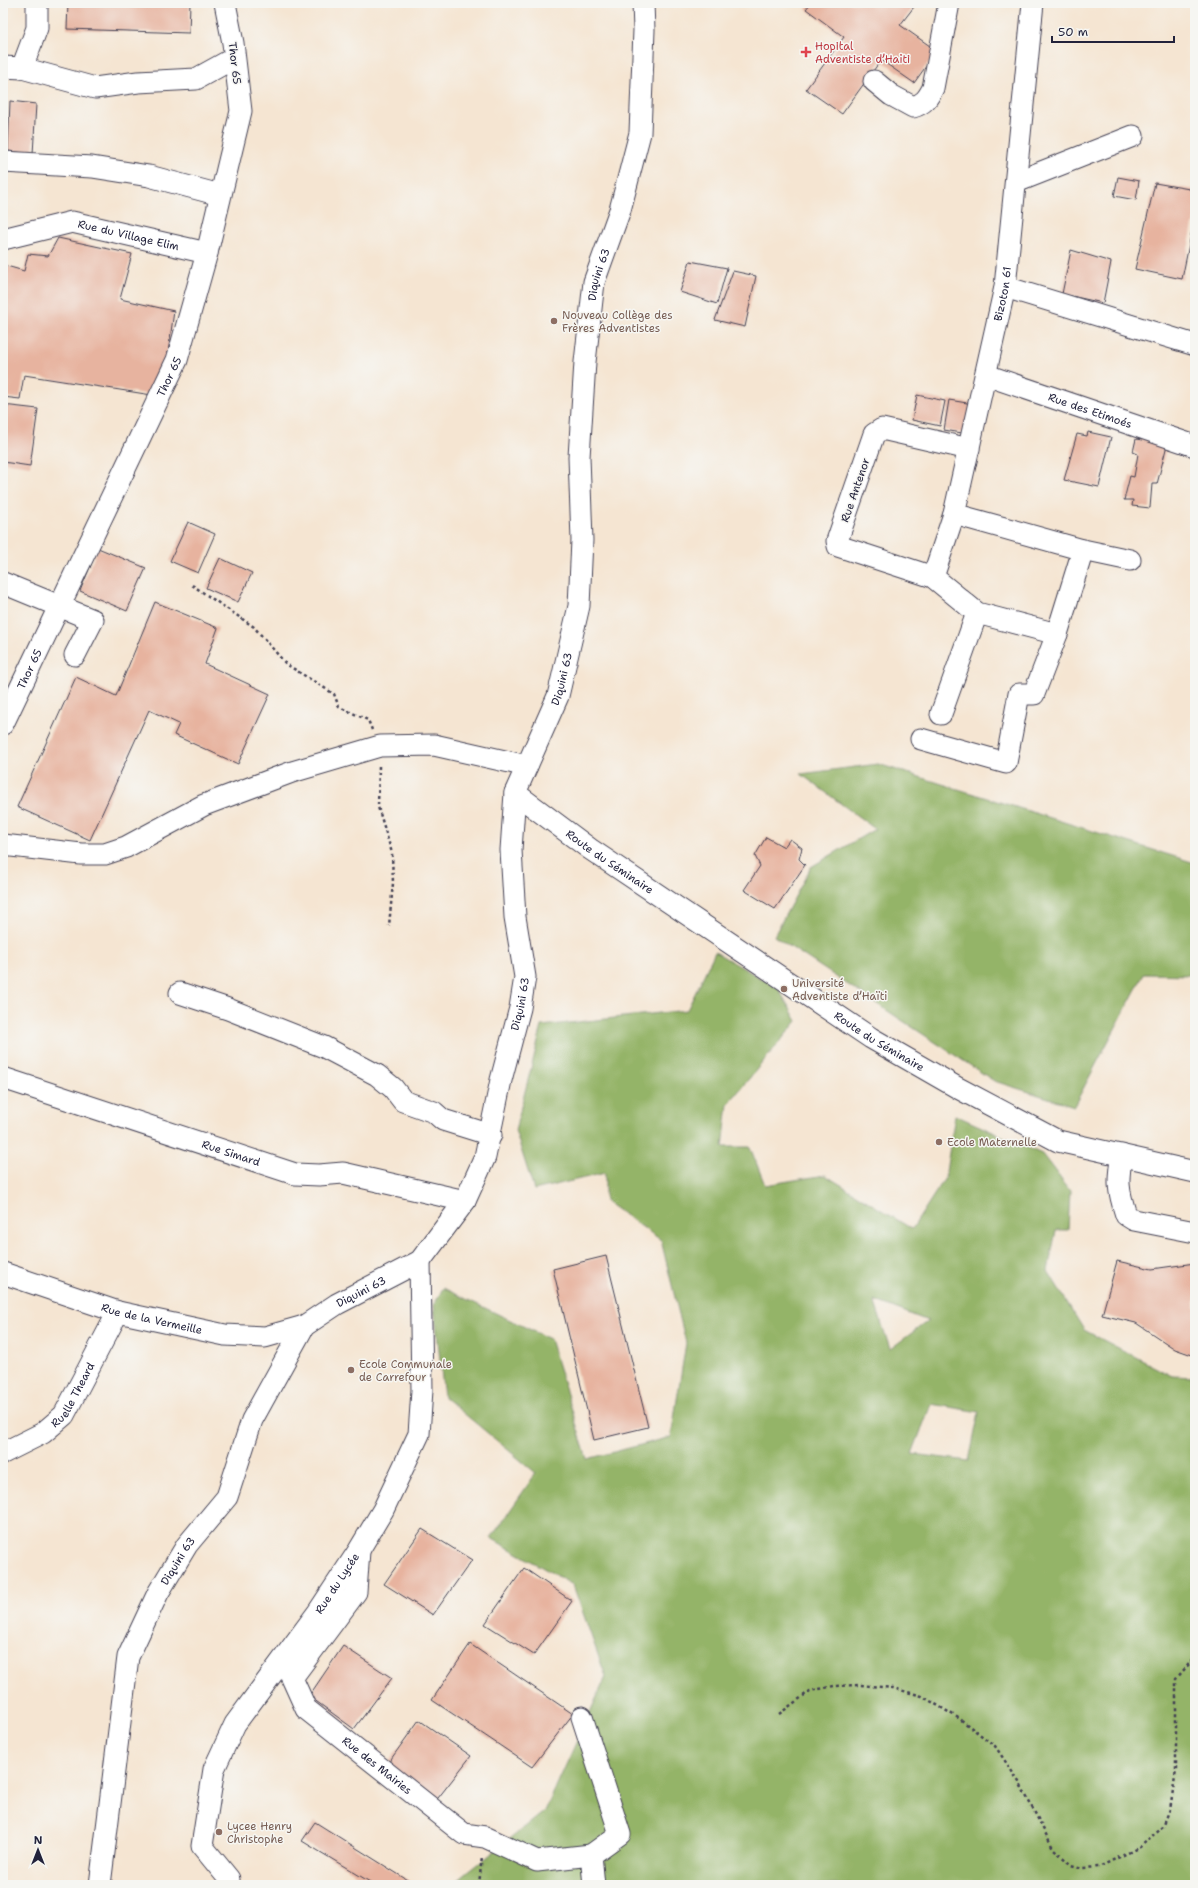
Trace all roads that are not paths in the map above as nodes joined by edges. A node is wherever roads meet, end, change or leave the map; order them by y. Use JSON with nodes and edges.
{"nodes":[{"id":1,"x":37,"y":3,"type":"edge"},
{"id":2,"x":225,"y":3,"type":"edge"},
{"id":3,"x":643,"y":3,"type":"edge"},
{"id":4,"x":949,"y":3,"type":"edge"},
{"id":5,"x":1033,"y":3,"type":"edge"},
{"id":6,"x":234,"y":58,"type":"junction"},
{"id":7,"x":12,"y":68,"type":"edge"},
{"id":8,"x":874,"y":81,"type":"dead end"},
{"id":9,"x":1133,"y":136,"type":"dead end"},
{"id":10,"x":3,"y":162,"type":"edge"},
{"id":11,"x":1016,"y":182,"type":"junction"},
{"id":12,"x":220,"y":195,"type":"junction"},
{"id":13,"x":3,"y":239,"type":"edge"},
{"id":14,"x":207,"y":253,"type":"junction"},
{"id":15,"x":1005,"y":287,"type":"junction"},
{"id":16,"x":1195,"y":345,"type":"edge"},
{"id":17,"x":986,"y":375,"type":"junction"},
{"id":18,"x":1195,"y":446,"type":"edge"},
{"id":19,"x":969,"y":449,"type":"junction"},
{"id":20,"x":954,"y":514,"type":"junction"},
{"id":21,"x":1083,"y":550,"type":"junction"},
{"id":22,"x":1130,"y":560,"type":"dead end"},
{"id":23,"x":933,"y":577,"type":"junction"},
{"id":24,"x":3,"y":583,"type":"edge"},
{"id":25,"x":60,"y":605,"type":"junction"},
{"id":26,"x":977,"y":613,"type":"junction"},
{"id":27,"x":1057,"y":634,"type":"junction"},
{"id":28,"x":75,"y":655,"type":"dead end"},
{"id":29,"x":941,"y":714,"type":"dead end"},
{"id":30,"x":3,"y":724,"type":"edge"},
{"id":31,"x":921,"y":739,"type":"dead end"},
{"id":32,"x":527,"y":766,"type":"junction"},
{"id":33,"x":515,"y":793,"type":"junction"},
{"id":34,"x":3,"y":845,"type":"edge"},
{"id":35,"x":180,"y":993,"type":"dead end"},
{"id":36,"x":3,"y":1078,"type":"edge"},
{"id":37,"x":491,"y":1135,"type":"junction"},
{"id":38,"x":1122,"y":1155,"type":"junction"},
{"id":39,"x":1195,"y":1172,"type":"edge"},
{"id":40,"x":465,"y":1201,"type":"junction"},
{"id":41,"x":1195,"y":1232,"type":"edge"},
{"id":42,"x":420,"y":1261,"type":"junction"},
{"id":43,"x":3,"y":1273,"type":"edge"},
{"id":44,"x":118,"y":1312,"type":"junction"},
{"id":45,"x":304,"y":1326,"type":"junction"},
{"id":46,"x":3,"y":1453,"type":"edge"},
{"id":47,"x":359,"y":1550,"type":"junction"},
{"id":48,"x":582,"y":1717,"type":"dead end"},
{"id":49,"x":591,"y":1855,"type":"junction"},
{"id":50,"x":229,"y":1879,"type":"dead end"},
{"id":51,"x":100,"y":1885,"type":"edge"},
{"id":52,"x":594,"y":1885,"type":"edge"}],
"edges":[{"from":1,"to":7,"type":"street"},
{"from":2,"to":6,"type":"street","name":"Thor 65"},
{"from":3,"to":32,"type":"street","name":"Diquini 63"},
{"from":4,"to":8,"type":"street"},
{"from":5,"to":11,"type":"street","name":"Bizoton 61"},
{"from":6,"to":7,"type":"street"},
{"from":6,"to":12,"type":"street","name":"Thor 65"},
{"from":9,"to":11,"type":"street"},
{"from":10,"to":12,"type":"street"},
{"from":11,"to":15,"type":"street","name":"Bizoton 61"},
{"from":12,"to":14,"type":"street","name":"Thor 65"},
{"from":13,"to":14,"type":"street","name":"Rue du Village Elim"},
{"from":14,"to":25,"type":"street","name":"Thor 65"},
{"from":15,"to":16,"type":"street"},
{"from":15,"to":17,"type":"street","name":"Bizoton 61"},
{"from":17,"to":18,"type":"street","name":"Rue des Etimoés"},
{"from":17,"to":19,"type":"street","name":"Bizoton 61"},
{"from":19,"to":20,"type":"street","name":"Bizoton 61"},
{"from":19,"to":23,"type":"street","name":"Rue Antenor"},
{"from":20,"to":21,"type":"street"},
{"from":20,"to":23,"type":"street","name":"Bizoton 61"},
{"from":21,"to":22,"type":"street"},
{"from":21,"to":27,"type":"street"},
{"from":23,"to":26,"type":"street"},
{"from":24,"to":25,"type":"street"},
{"from":25,"to":28,"type":"street"},
{"from":25,"to":30,"type":"street","name":"Thor 65"},
{"from":26,"to":27,"type":"street"},
{"from":26,"to":29,"type":"street"},
{"from":27,"to":31,"type":"street"},
{"from":32,"to":33,"type":"street","name":"Diquini 63"},
{"from":32,"to":34,"type":"street"},
{"from":33,"to":37,"type":"street","name":"Diquini 63"},
{"from":33,"to":38,"type":"street","name":"Route du Séminaire"},
{"from":35,"to":37,"type":"street"},
{"from":36,"to":40,"type":"street","name":"Rue Simard"},
{"from":37,"to":40,"type":"street","name":"Diquini 63"},
{"from":38,"to":39,"type":"street","name":"Route du Séminaire"},
{"from":38,"to":41,"type":"street"},
{"from":40,"to":42,"type":"street","name":"Diquini 63"},
{"from":42,"to":45,"type":"street","name":"Diquini 63"},
{"from":42,"to":47,"type":"street","name":"Rue du Lycée"},
{"from":43,"to":44,"type":"street","name":"Rue de la Vermeille"},
{"from":44,"to":45,"type":"street","name":"Rue de la Vermeille"},
{"from":44,"to":46,"type":"street","name":"Ruelle Theard"},
{"from":45,"to":51,"type":"street","name":"Diquini 63"},
{"from":47,"to":49,"type":"street","name":"Rue des Mairies"},
{"from":47,"to":50,"type":"street","name":"Rue du Lycée"},
{"from":48,"to":49,"type":"street"},
{"from":49,"to":52,"type":"street"}]}
